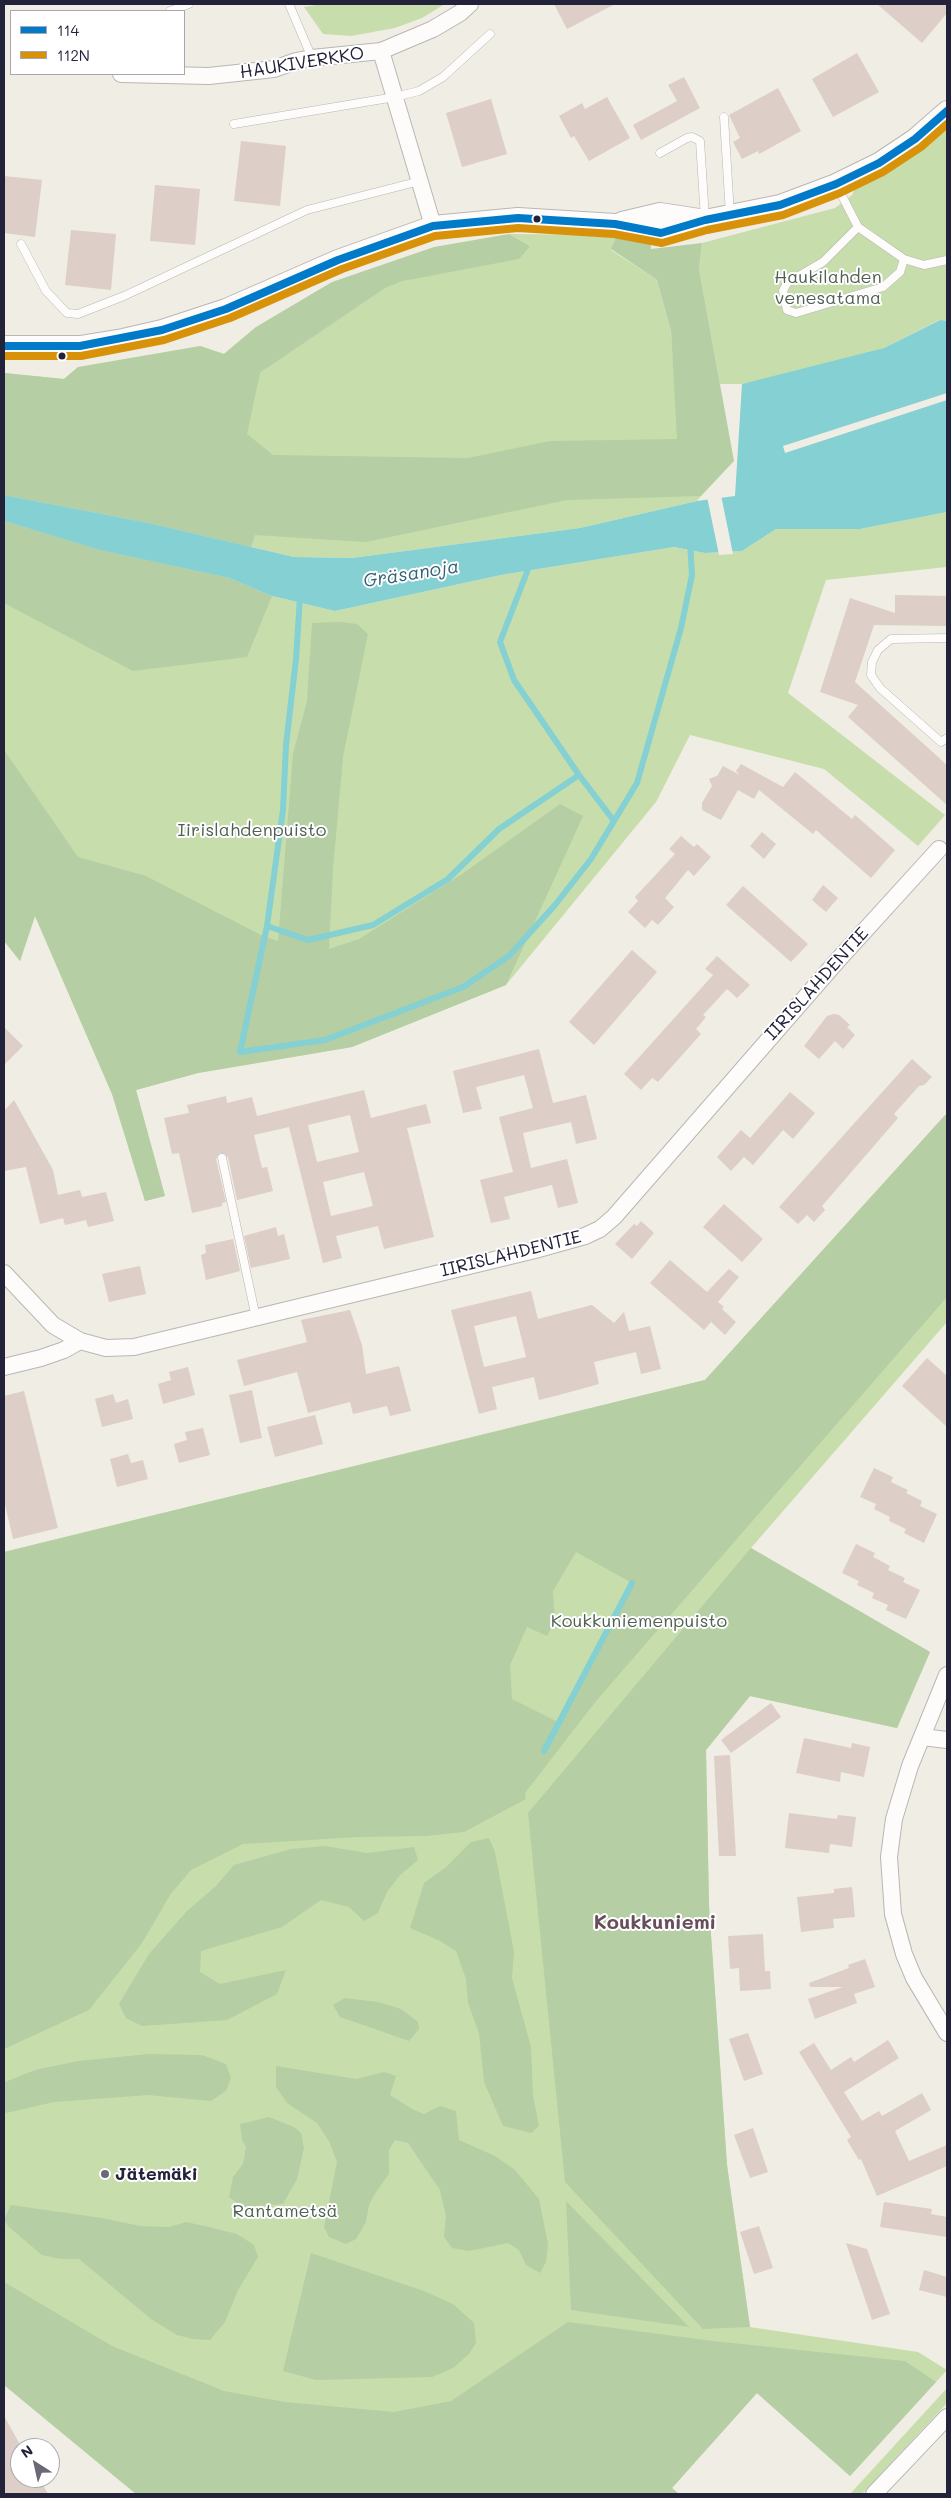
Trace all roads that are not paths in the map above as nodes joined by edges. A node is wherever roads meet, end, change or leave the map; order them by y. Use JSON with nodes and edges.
{"nodes":[{"id":1,"x":189,"y":4,"type":"edge"},
{"id":2,"x":289,"y":4,"type":"edge"},
{"id":3,"x":470,"y":4,"type":"edge"},
{"id":4,"x":173,"y":10,"type":"edge"},
{"id":5,"x":490,"y":34,"type":"dead end"},
{"id":6,"x":381,"y":51,"type":"junction"},
{"id":7,"x":312,"y":58,"type":"junction"},
{"id":8,"x":165,"y":75,"type":"edge"},
{"id":9,"x":395,"y":97,"type":"junction"},
{"id":10,"x":947,"y":111,"type":"edge"},
{"id":11,"x":724,"y":117,"type":"dead end"},
{"id":12,"x":234,"y":124,"type":"dead end"},
{"id":13,"x":660,"y":153,"type":"dead end"},
{"id":14,"x":420,"y":181,"type":"junction"},
{"id":15,"x":836,"y":184,"type":"junction"},
{"id":16,"x":730,"y":217,"type":"junction"},
{"id":17,"x":705,"y":220,"type":"junction"},
{"id":18,"x":433,"y":226,"type":"junction"},
{"id":19,"x":858,"y":227,"type":"junction"},
{"id":20,"x":20,"y":244,"type":"dead end"},
{"id":21,"x":904,"y":259,"type":"junction"},
{"id":22,"x":947,"y":260,"type":"edge"},
{"id":23,"x":4,"y":346,"type":"edge"},
{"id":24,"x":947,"y":638,"type":"edge"},
{"id":25,"x":947,"y":738,"type":"edge"},
{"id":26,"x":943,"y":848,"type":"edge"},
{"id":27,"x":222,"y":1158,"type":"dead end"},
{"id":28,"x":4,"y":1273,"type":"edge"},
{"id":29,"x":256,"y":1318,"type":"junction"},
{"id":30,"x":80,"y":1341,"type":"junction"},
{"id":31,"x":4,"y":1367,"type":"edge"},
{"id":32,"x":947,"y":1675,"type":"edge"},
{"id":33,"x":922,"y":1737,"type":"junction"},
{"id":34,"x":947,"y":1740,"type":"edge"},
{"id":35,"x":947,"y":2033,"type":"edge"},
{"id":36,"x":947,"y":2417,"type":"edge"},
{"id":37,"x":874,"y":2494,"type":"edge"}],
"edges":[{"from":1,"to":4,"type":"lane"},
{"from":2,"to":7,"type":"lane"},
{"from":3,"to":6,"type":"street","name":"HAUKIVERKKO"},
{"from":5,"to":9,"type":"lane"},
{"from":6,"to":7,"type":"street","name":"HAUKIVERKKO"},
{"from":6,"to":9,"type":"street"},
{"from":7,"to":8,"type":"street","name":"HAUKIVERKKO"},
{"from":9,"to":12,"type":"lane"},
{"from":9,"to":14,"type":"street"},
{"from":10,"to":15,"type":"street"},
{"from":11,"to":16,"type":"lane"},
{"from":13,"to":17,"type":"lane"},
{"from":14,"to":18,"type":"street"},
{"from":14,"to":20,"type":"lane"},
{"from":15,"to":16,"type":"street"},
{"from":15,"to":19,"type":"lane"},
{"from":16,"to":17,"type":"street"},
{"from":17,"to":18,"type":"street"},
{"from":18,"to":23,"type":"street"},
{"from":19,"to":21,"type":"lane"},
{"from":19,"to":21,"type":"lane"},
{"from":21,"to":22,"type":"lane"},
{"from":24,"to":25,"type":"lane"},
{"from":26,"to":29,"type":"street","name":"IIRISLAHDENTIE"},
{"from":27,"to":29,"type":"lane"},
{"from":28,"to":30,"type":"street","name":"IIRISLAHDENTIE"},
{"from":29,"to":30,"type":"street","name":"IIRISLAHDENTIE"},
{"from":30,"to":31,"type":"street"},
{"from":32,"to":33,"type":"street"},
{"from":33,"to":34,"type":"street"},
{"from":33,"to":35,"type":"street"},
{"from":36,"to":37,"type":"street"}]}
